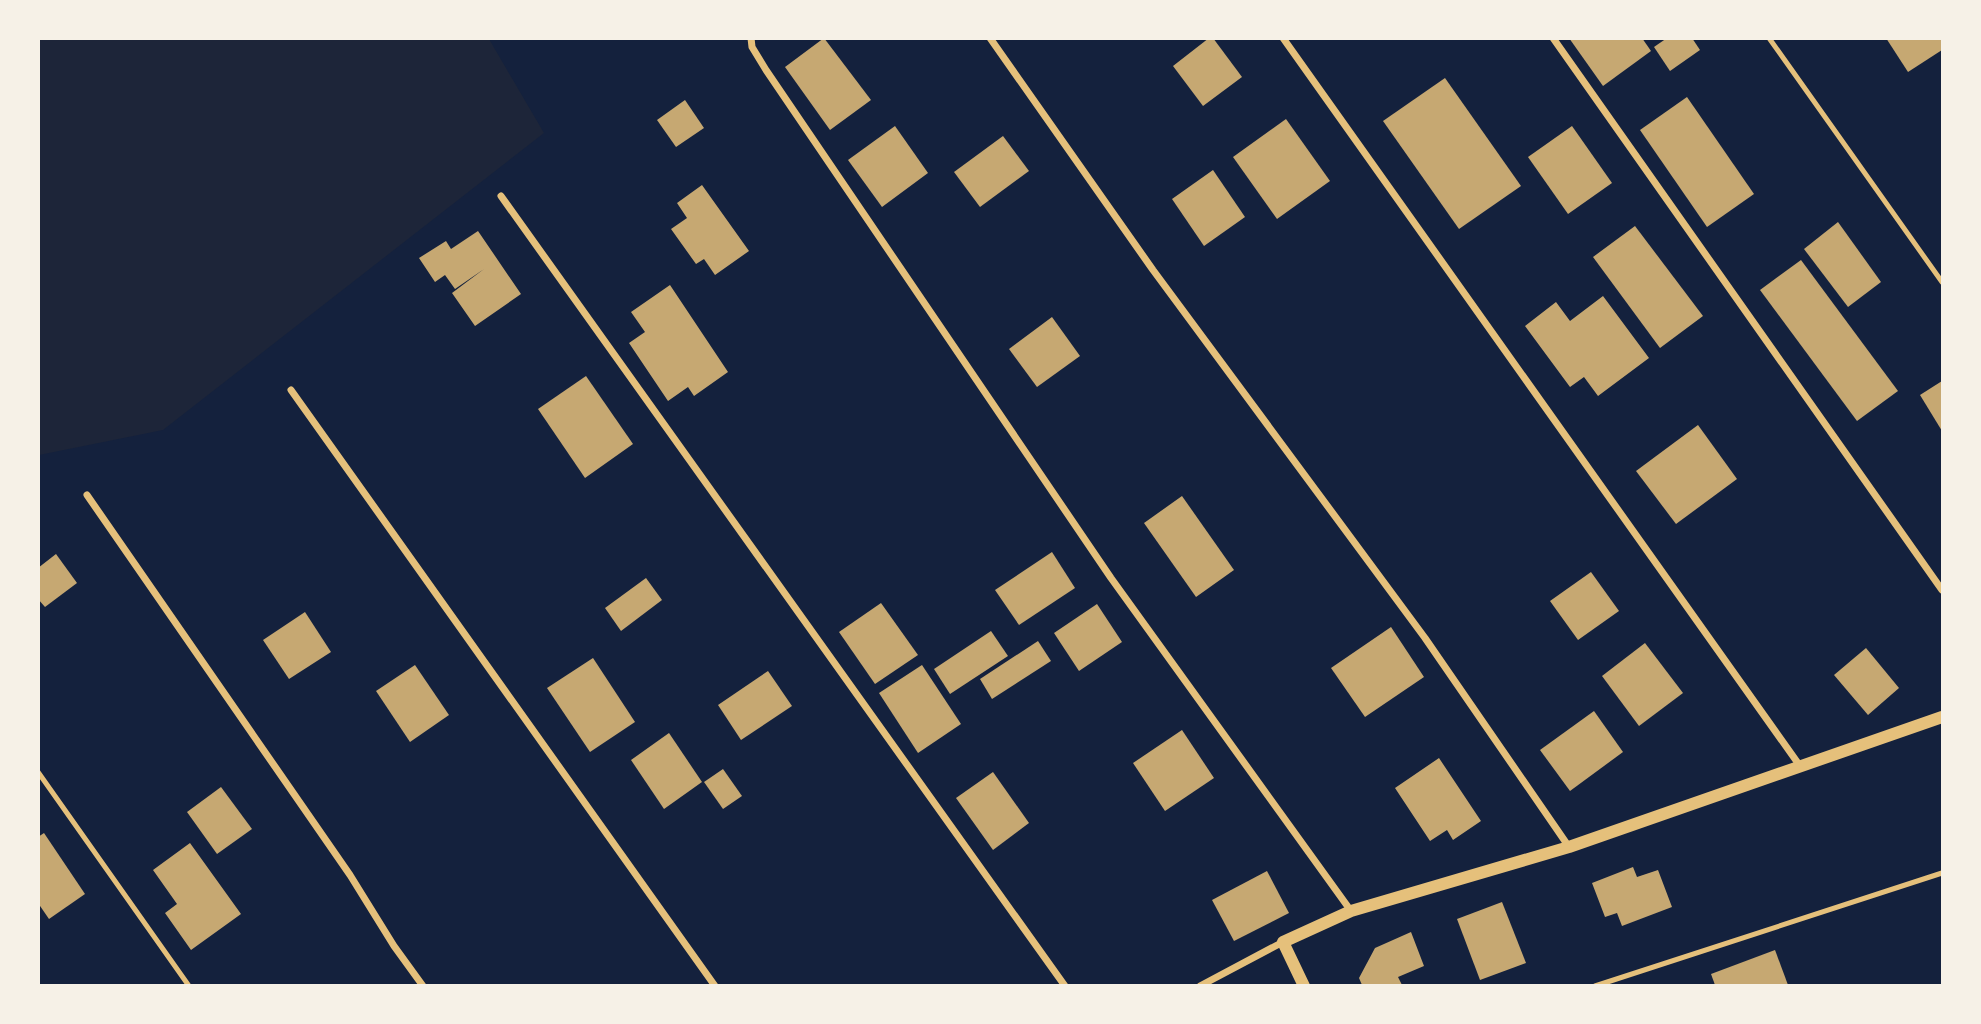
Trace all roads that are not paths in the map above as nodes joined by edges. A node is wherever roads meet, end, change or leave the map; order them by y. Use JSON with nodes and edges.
{"nodes":[{"id":1,"x":751,"y":38,"type":"edge"},
{"id":2,"x":989,"y":38,"type":"edge"},
{"id":3,"x":1283,"y":38,"type":"edge"},
{"id":4,"x":1553,"y":38,"type":"edge"},
{"id":5,"x":1769,"y":38,"type":"edge"},
{"id":6,"x":501,"y":196,"type":"dead end"},
{"id":7,"x":1942,"y":282,"type":"edge"},
{"id":8,"x":291,"y":390,"type":"dead end"},
{"id":9,"x":87,"y":495,"type":"dead end"},
{"id":10,"x":1942,"y":590,"type":"edge"},
{"id":11,"x":1942,"y":717,"type":"edge"},
{"id":12,"x":1800,"y":766,"type":"junction"},
{"id":13,"x":38,"y":772,"type":"edge"},
{"id":14,"x":1569,"y":847,"type":"junction"},
{"id":15,"x":1942,"y":873,"type":"edge"},
{"id":16,"x":1351,"y":911,"type":"junction"},
{"id":17,"x":1283,"y":942,"type":"junction"},
{"id":18,"x":189,"y":985,"type":"edge"},
{"id":19,"x":423,"y":985,"type":"edge"},
{"id":20,"x":715,"y":985,"type":"edge"},
{"id":21,"x":1065,"y":985,"type":"edge"},
{"id":22,"x":1200,"y":985,"type":"edge"},
{"id":23,"x":1304,"y":985,"type":"edge"},
{"id":24,"x":1595,"y":985,"type":"edge"}],
"edges":[{"from":1,"to":16,"type":"street"},
{"from":2,"to":14,"type":"street"},
{"from":3,"to":12,"type":"street"},
{"from":4,"to":10,"type":"street"},
{"from":5,"to":7,"type":"lane"},
{"from":6,"to":21,"type":"street"},
{"from":8,"to":20,"type":"street"},
{"from":9,"to":19,"type":"street"},
{"from":11,"to":12,"type":"street"},
{"from":12,"to":14,"type":"street"},
{"from":13,"to":18,"type":"lane"},
{"from":14,"to":16,"type":"street"},
{"from":15,"to":24,"type":"lane"},
{"from":16,"to":17,"type":"street"},
{"from":17,"to":22,"type":"street"},
{"from":17,"to":23,"type":"street"}]}
